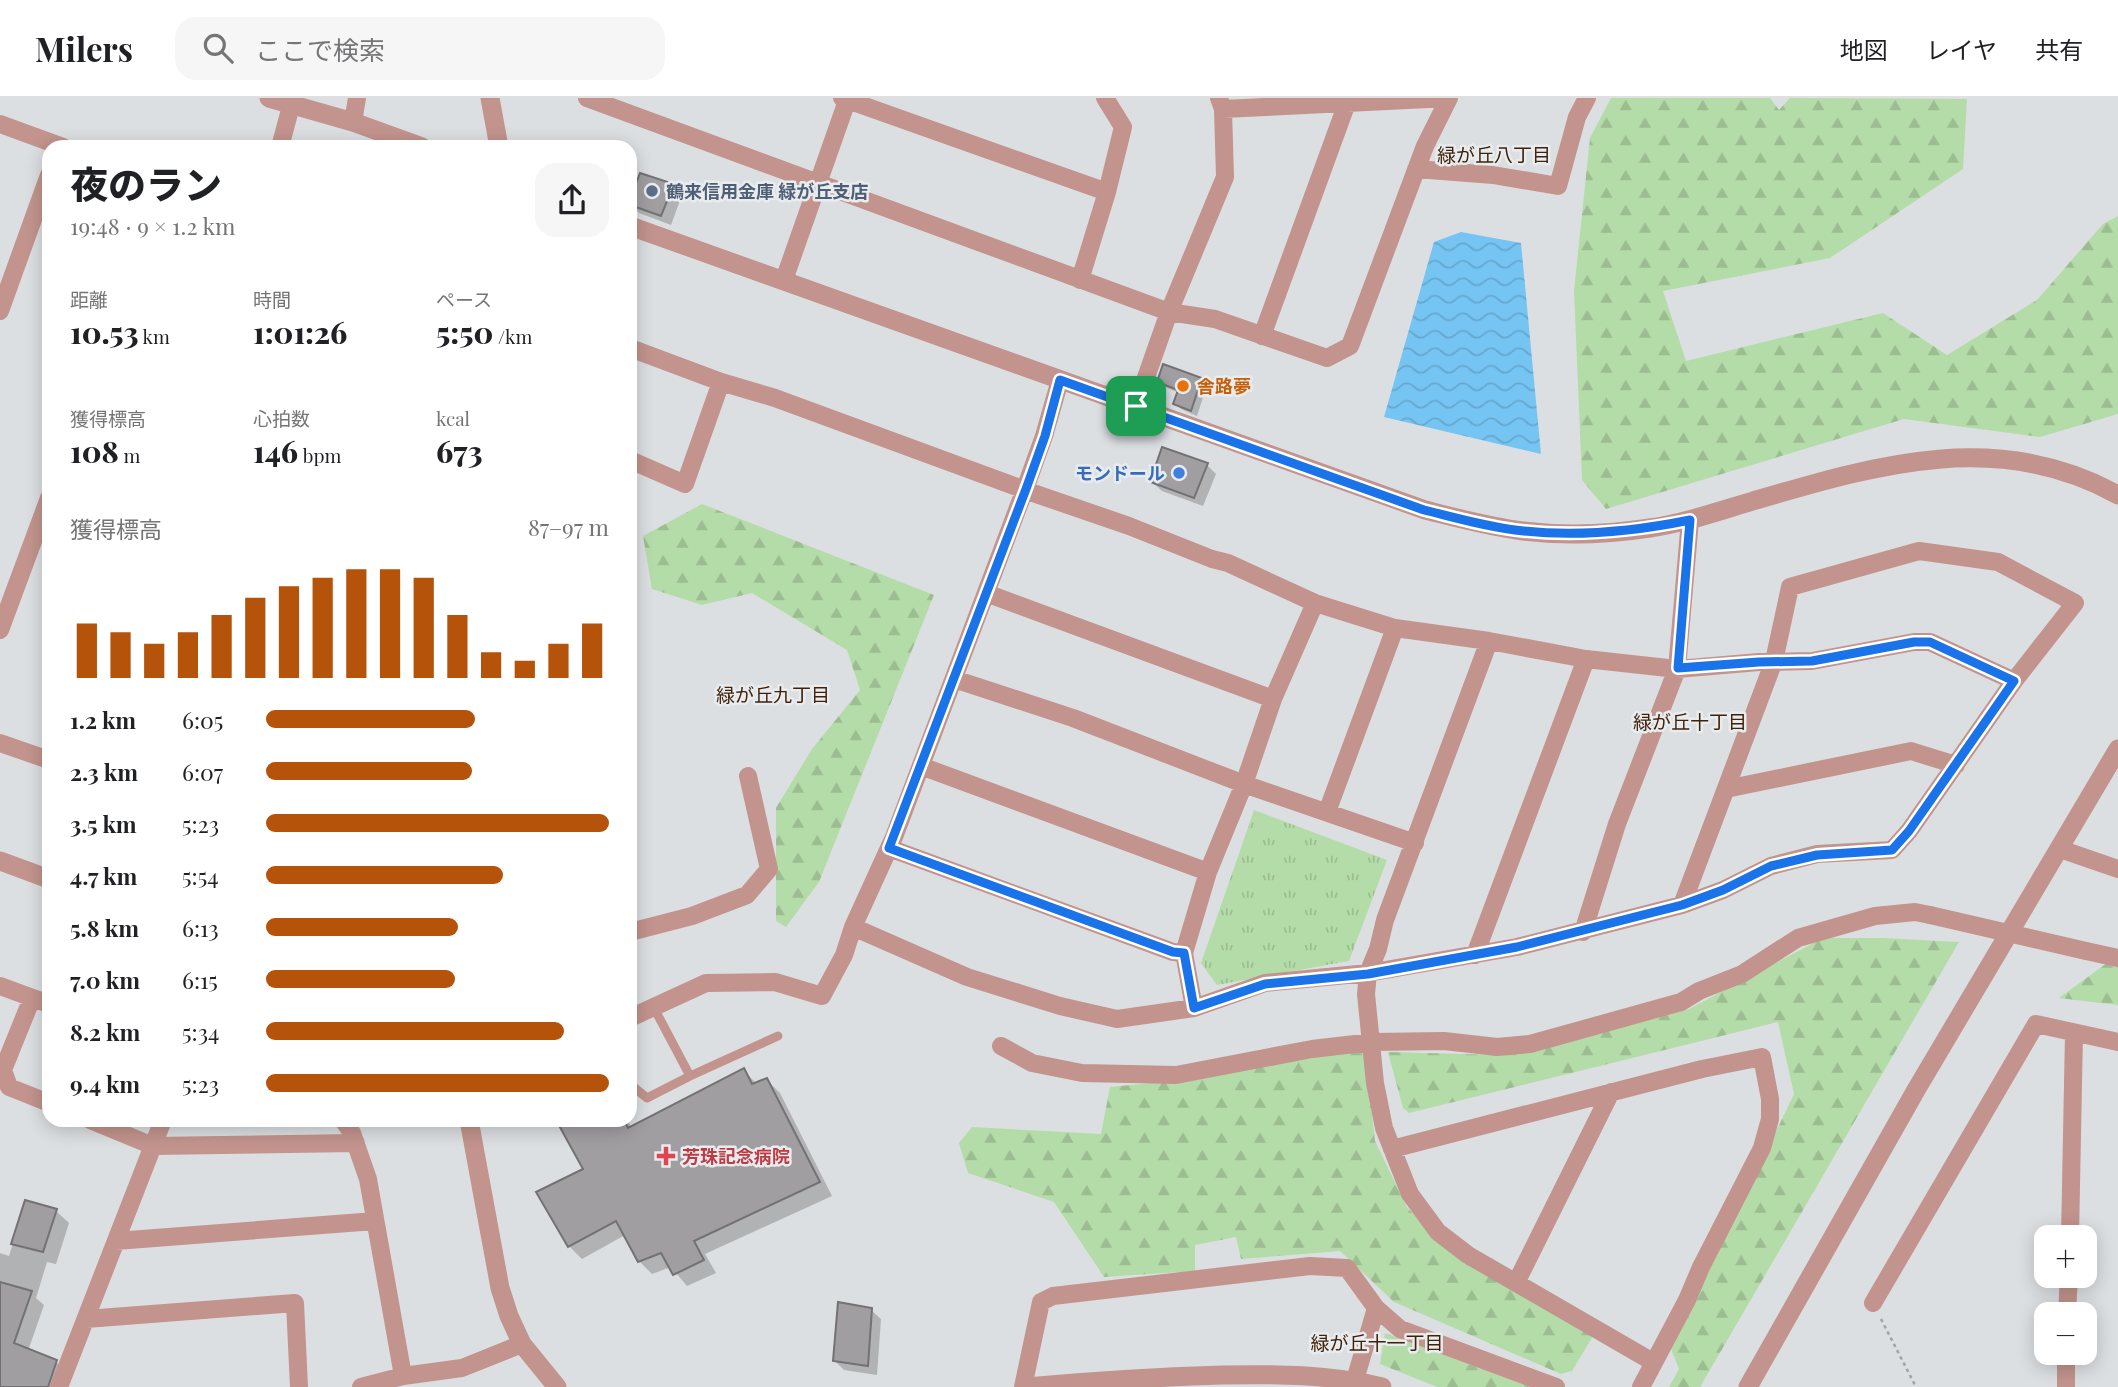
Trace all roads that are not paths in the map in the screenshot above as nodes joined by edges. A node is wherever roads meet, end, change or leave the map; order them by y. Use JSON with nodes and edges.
{"nodes":[{"id":1,"x":270,"y":98,"type":"edge"},
{"id":2,"x":357,"y":98,"type":"edge"},
{"id":3,"x":490,"y":98,"type":"edge"},
{"id":4,"x":587,"y":98,"type":"edge"},
{"id":5,"x":1104,"y":98,"type":"edge"},
{"id":6,"x":1449,"y":98,"type":"edge"},
{"id":7,"x":1587,"y":98,"type":"edge"},
{"id":8,"x":846,"y":99,"type":"edge"},
{"id":9,"x":1221,"y":103,"type":"edge"},
{"id":10,"x":1346,"y":103,"type":"junction"},
{"id":11,"x":291,"y":106,"type":"junction"},
{"id":12,"x":353,"y":122,"type":"junction"},
{"id":13,"x":0,"y":124,"type":"edge"},
{"id":14,"x":42,"y":140,"type":"edge"},
{"id":15,"x":282,"y":140,"type":"edge"},
{"id":16,"x":403,"y":140,"type":"edge"},
{"id":17,"x":498,"y":140,"type":"edge"},
{"id":18,"x":1416,"y":169,"type":"junction"},
{"id":19,"x":818,"y":183,"type":"junction"},
{"id":20,"x":1107,"y":192,"type":"junction"},
{"id":21,"x":42,"y":194,"type":"edge"},
{"id":22,"x":637,"y":228,"type":"edge"},
{"id":23,"x":784,"y":280,"type":"junction"},
{"id":24,"x":1080,"y":280,"type":"junction"},
{"id":25,"x":0,"y":311,"type":"edge"},
{"id":26,"x":1169,"y":312,"type":"junction"},
{"id":27,"x":1262,"y":335,"type":"junction"},
{"id":28,"x":637,"y":351,"type":"edge"},
{"id":29,"x":1060,"y":380,"type":"junction"},
{"id":30,"x":721,"y":382,"type":"junction"},
{"id":31,"x":1136,"y":406,"type":"junction"},
{"id":32,"x":637,"y":465,"type":"edge"},
{"id":33,"x":1026,"y":489,"type":"junction"},
{"id":34,"x":2118,"y":495,"type":"edge"},
{"id":35,"x":1690,"y":520,"type":"junction"},
{"id":36,"x":42,"y":522,"type":"edge"},
{"id":37,"x":986,"y":593,"type":"junction"},
{"id":38,"x":1315,"y":603,"type":"junction"},
{"id":39,"x":1395,"y":628,"type":"junction"},
{"id":40,"x":0,"y":630,"type":"edge"},
{"id":41,"x":1489,"y":641,"type":"junction"},
{"id":42,"x":1586,"y":659,"type":"junction"},
{"id":43,"x":1774,"y":662,"type":"junction"},
{"id":44,"x":1678,"y":668,"type":"junction"},
{"id":45,"x":954,"y":679,"type":"junction"},
{"id":46,"x":2014,"y":681,"type":"junction"},
{"id":47,"x":1273,"y":699,"type":"junction"},
{"id":48,"x":0,"y":743,"type":"edge"},
{"id":49,"x":2118,"y":749,"type":"edge"},
{"id":50,"x":42,"y":758,"type":"edge"},
{"id":51,"x":1956,"y":765,"type":"junction"},
{"id":52,"x":921,"y":766,"type":"junction"},
{"id":53,"x":748,"y":776,"type":"dead end"},
{"id":54,"x":1244,"y":783,"type":"junction"},
{"id":55,"x":1726,"y":789,"type":"junction"},
{"id":56,"x":1327,"y":812,"type":"junction"},
{"id":57,"x":1415,"y":843,"type":"junction"},
{"id":58,"x":889,"y":848,"type":"junction"},
{"id":59,"x":2060,"y":849,"type":"junction"},
{"id":60,"x":0,"y":861,"type":"edge"},
{"id":61,"x":2118,"y":869,"type":"edge"},
{"id":62,"x":1208,"y":872,"type":"junction"},
{"id":63,"x":42,"y":876,"type":"edge"},
{"id":64,"x":1682,"y":905,"type":"junction"},
{"id":65,"x":853,"y":927,"type":"junction"},
{"id":66,"x":637,"y":930,"type":"edge"},
{"id":67,"x":1583,"y":932,"type":"junction"},
{"id":68,"x":1184,"y":953,"type":"junction"},
{"id":69,"x":1475,"y":954,"type":"junction"},
{"id":70,"x":2118,"y":958,"type":"edge"},
{"id":71,"x":1368,"y":974,"type":"junction"},
{"id":72,"x":0,"y":986,"type":"edge"},
{"id":73,"x":32,"y":998,"type":"junction"},
{"id":74,"x":42,"y":1002,"type":"edge"},
{"id":75,"x":653,"y":1006,"type":"junction"},
{"id":76,"x":1194,"y":1008,"type":"junction"},
{"id":77,"x":637,"y":1014,"type":"edge"},
{"id":78,"x":2074,"y":1033,"type":"junction"},
{"id":79,"x":778,"y":1036,"type":"dead end"},
{"id":80,"x":1372,"y":1042,"type":"junction"},
{"id":81,"x":2118,"y":1042,"type":"edge"},
{"id":82,"x":1001,"y":1046,"type":"dead end"},
{"id":83,"x":690,"y":1076,"type":"junction"},
{"id":84,"x":637,"y":1089,"type":"edge"},
{"id":85,"x":1611,"y":1093,"type":"junction"},
{"id":86,"x":42,"y":1100,"type":"edge"},
{"id":87,"x":107,"y":1127,"type":"edge"},
{"id":88,"x":160,"y":1127,"type":"edge"},
{"id":89,"x":348,"y":1127,"type":"edge"},
{"id":90,"x":470,"y":1127,"type":"edge"},
{"id":91,"x":356,"y":1143,"type":"junction"},
{"id":92,"x":153,"y":1146,"type":"junction"},
{"id":93,"x":1392,"y":1149,"type":"junction"},
{"id":94,"x":374,"y":1221,"type":"junction"},
{"id":95,"x":2070,"y":1225,"type":"edge"},
{"id":96,"x":116,"y":1241,"type":"junction"},
{"id":97,"x":1516,"y":1283,"type":"junction"},
{"id":98,"x":1873,"y":1303,"type":"road end"},
{"id":99,"x":1376,"y":1308,"type":"junction"},
{"id":100,"x":86,"y":1319,"type":"junction"},
{"id":101,"x":522,"y":1344,"type":"junction"},
{"id":102,"x":1653,"y":1362,"type":"junction"},
{"id":103,"x":2066,"y":1365,"type":"edge"},
{"id":104,"x":403,"y":1376,"type":"junction"},
{"id":105,"x":1354,"y":1384,"type":"edge"},
{"id":106,"x":59,"y":1387,"type":"edge"},
{"id":107,"x":299,"y":1387,"type":"edge"},
{"id":108,"x":361,"y":1387,"type":"edge"},
{"id":109,"x":557,"y":1387,"type":"edge"},
{"id":110,"x":1025,"y":1387,"type":"edge"},
{"id":111,"x":1382,"y":1387,"type":"edge"},
{"id":112,"x":1556,"y":1387,"type":"edge"},
{"id":113,"x":1641,"y":1387,"type":"edge"},
{"id":114,"x":1748,"y":1387,"type":"edge"},
{"id":115,"x":2066,"y":1387,"type":"edge"}],
"edges":[{"from":1,"to":11,"type":"street"},
{"from":2,"to":12,"type":"street"},
{"from":3,"to":17,"type":"street"},
{"from":4,"to":19,"type":"street"},
{"from":5,"to":20,"type":"street"},
{"from":6,"to":10,"type":"street"},
{"from":6,"to":18,"type":"street"},
{"from":7,"to":18,"type":"street"},
{"from":8,"to":19,"type":"street"},
{"from":8,"to":20,"type":"street"},
{"from":9,"to":10,"type":"street"},
{"from":9,"to":26,"type":"street"},
{"from":10,"to":27,"type":"street"},
{"from":11,"to":12,"type":"street"},
{"from":11,"to":15,"type":"street"},
{"from":12,"to":16,"type":"street"},
{"from":13,"to":14,"type":"street"},
{"from":18,"to":27,"type":"street"},
{"from":19,"to":23,"type":"street"},
{"from":19,"to":24,"type":"street"},
{"from":20,"to":24,"type":"street"},
{"from":21,"to":25,"type":"street"},
{"from":22,"to":23,"type":"street"},
{"from":23,"to":29,"type":"street"},
{"from":24,"to":26,"type":"street"},
{"from":26,"to":27,"type":"street"},
{"from":26,"to":31,"type":"street"},
{"from":28,"to":30,"type":"street"},
{"from":29,"to":31,"type":"street"},
{"from":29,"to":33,"type":"street"},
{"from":30,"to":32,"type":"street"},
{"from":30,"to":33,"type":"street"},
{"from":31,"to":35,"type":"street"},
{"from":33,"to":37,"type":"street"},
{"from":33,"to":38,"type":"street"},
{"from":34,"to":35,"type":"street"},
{"from":35,"to":44,"type":"street"},
{"from":36,"to":40,"type":"street"},
{"from":37,"to":45,"type":"street"},
{"from":37,"to":47,"type":"street"},
{"from":38,"to":39,"type":"street"},
{"from":38,"to":47,"type":"street"},
{"from":39,"to":41,"type":"street"},
{"from":39,"to":56,"type":"street"},
{"from":41,"to":42,"type":"street"},
{"from":41,"to":57,"type":"street"},
{"from":42,"to":44,"type":"street"},
{"from":42,"to":69,"type":"street"},
{"from":43,"to":44,"type":"street"},
{"from":43,"to":46,"type":"street"},
{"from":43,"to":46,"type":"street"},
{"from":43,"to":55,"type":"street"},
{"from":44,"to":67,"type":"street"},
{"from":45,"to":52,"type":"street"},
{"from":45,"to":54,"type":"street"},
{"from":46,"to":51,"type":"street"},
{"from":47,"to":54,"type":"street"},
{"from":48,"to":50,"type":"street"},
{"from":49,"to":59,"type":"street"},
{"from":51,"to":55,"type":"street"},
{"from":51,"to":64,"type":"street"},
{"from":52,"to":58,"type":"street"},
{"from":52,"to":62,"type":"street"},
{"from":53,"to":66,"type":"street"},
{"from":54,"to":56,"type":"street"},
{"from":54,"to":62,"type":"street"},
{"from":55,"to":64,"type":"street"},
{"from":56,"to":57,"type":"street"},
{"from":57,"to":71,"type":"street"},
{"from":58,"to":65,"type":"street"},
{"from":58,"to":68,"type":"street"},
{"from":59,"to":61,"type":"street"},
{"from":59,"to":114,"type":"street"},
{"from":60,"to":63,"type":"street"},
{"from":62,"to":68,"type":"street"},
{"from":64,"to":67,"type":"street"},
{"from":65,"to":75,"type":"street"},
{"from":65,"to":76,"type":"street"},
{"from":67,"to":69,"type":"street"},
{"from":68,"to":76,"type":"street"},
{"from":69,"to":71,"type":"street"},
{"from":70,"to":80,"type":"street","bridge":true},
{"from":71,"to":76,"type":"street"},
{"from":71,"to":80,"type":"street"},
{"from":72,"to":73,"type":"street"},
{"from":73,"to":74,"type":"street"},
{"from":73,"to":86,"type":"street"},
{"from":75,"to":77,"type":"street"},
{"from":75,"to":83,"type":"lane"},
{"from":78,"to":81,"type":"street"},
{"from":78,"to":95,"type":"street"},
{"from":78,"to":98,"type":"street"},
{"from":79,"to":83,"type":"lane"},
{"from":80,"to":82,"type":"street"},
{"from":80,"to":93,"type":"street"},
{"from":83,"to":84,"type":"lane"},
{"from":85,"to":93,"type":"street"},
{"from":85,"to":97,"type":"street"},
{"from":85,"to":102,"type":"street"},
{"from":87,"to":92,"type":"street"},
{"from":88,"to":92,"type":"street"},
{"from":89,"to":91,"type":"street"},
{"from":90,"to":101,"type":"street"},
{"from":91,"to":92,"type":"street"},
{"from":91,"to":94,"type":"street"},
{"from":92,"to":96,"type":"street"},
{"from":93,"to":97,"type":"street"},
{"from":94,"to":96,"type":"street"},
{"from":94,"to":104,"type":"street"},
{"from":96,"to":100,"type":"street"},
{"from":97,"to":102,"type":"street"},
{"from":99,"to":105,"type":"street"},
{"from":99,"to":110,"type":"street"},
{"from":99,"to":112,"type":"street"},
{"from":100,"to":106,"type":"street"},
{"from":100,"to":107,"type":"street"},
{"from":101,"to":104,"type":"street"},
{"from":101,"to":109,"type":"street"},
{"from":102,"to":113,"type":"street"},
{"from":103,"to":115,"type":"street"},
{"from":104,"to":108,"type":"street"},
{"from":105,"to":110,"type":"street"},
{"from":105,"to":111,"type":"street"}]}
